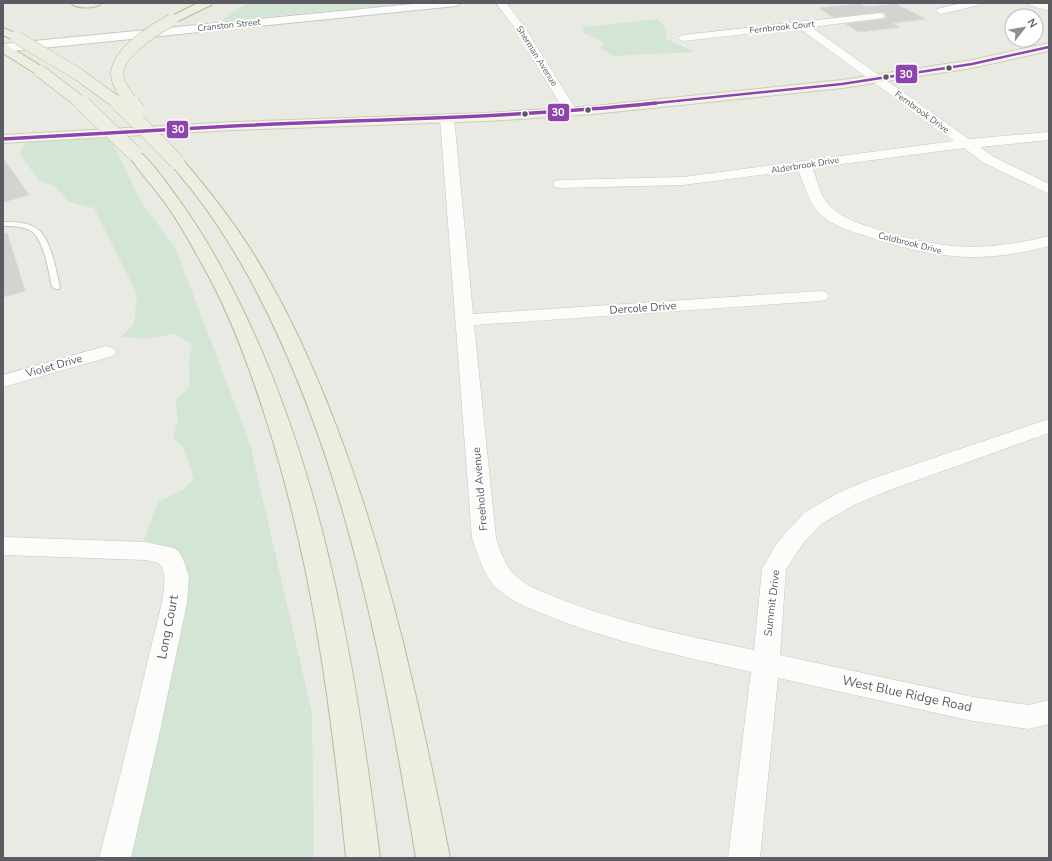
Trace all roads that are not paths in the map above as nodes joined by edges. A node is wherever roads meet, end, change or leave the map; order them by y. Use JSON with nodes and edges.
{"nodes":[{"id":1,"x":76,"y":3,"type":"edge"},
{"id":2,"x":96,"y":3,"type":"edge"},
{"id":3,"x":207,"y":3,"type":"edge"},
{"id":4,"x":456,"y":3,"type":"edge"},
{"id":5,"x":501,"y":3,"type":"edge"},
{"id":6,"x":975,"y":3,"type":"edge"},
{"id":7,"x":1033,"y":3,"type":"edge"},
{"id":8,"x":1049,"y":8,"type":"edge"},
{"id":9,"x":941,"y":10,"type":"dead end"},
{"id":10,"x":880,"y":16,"type":"dead end"},
{"id":11,"x":801,"y":25,"type":"junction"},
{"id":12,"x":3,"y":31,"type":"edge"},
{"id":13,"x":683,"y":38,"type":"dead end"},
{"id":14,"x":1049,"y":47,"type":"edge"},
{"id":15,"x":3,"y":48,"type":"edge"},
{"id":16,"x":3,"y":54,"type":"edge"},
{"id":17,"x":40,"y":71,"type":"junction"},
{"id":18,"x":877,"y":79,"type":"junction"},
{"id":19,"x":571,"y":111,"type":"junction"},
{"id":20,"x":447,"y":118,"type":"junction"},
{"id":21,"x":1049,"y":136,"type":"edge"},
{"id":22,"x":3,"y":139,"type":"edge"},
{"id":23,"x":965,"y":144,"type":"junction"},
{"id":24,"x":177,"y":162,"type":"junction"},
{"id":25,"x":803,"y":166,"type":"junction"},
{"id":26,"x":560,"y":184,"type":"dead end"},
{"id":27,"x":1049,"y":190,"type":"edge"},
{"id":28,"x":3,"y":224,"type":"edge"},
{"id":29,"x":1049,"y":240,"type":"edge"},
{"id":30,"x":56,"y":287,"type":"dead end"},
{"id":31,"x":820,"y":296,"type":"dead end"},
{"id":32,"x":466,"y":320,"type":"junction"},
{"id":33,"x":106,"y":352,"type":"dead end"},
{"id":34,"x":3,"y":381,"type":"edge"},
{"id":35,"x":1049,"y":426,"type":"edge"},
{"id":36,"x":5,"y":546,"type":"dead end"},
{"id":37,"x":765,"y":663,"type":"junction"},
{"id":38,"x":1049,"y":712,"type":"edge"},
{"id":39,"x":114,"y":858,"type":"edge"},
{"id":40,"x":363,"y":858,"type":"edge"},
{"id":41,"x":433,"y":858,"type":"edge"},
{"id":42,"x":744,"y":858,"type":"edge"}],
"edges":[{"from":1,"to":2,"type":"highway"},
{"from":3,"to":24,"type":"highway","bridge":true},
{"from":4,"to":15,"type":"street","name":"Cranston Street"},
{"from":5,"to":19,"type":"street","name":"Sherman Avenue"},
{"from":6,"to":9,"type":"street"},
{"from":7,"to":8,"type":"street"},
{"from":10,"to":11,"type":"street","name":"Fernbrook Court"},
{"from":11,"to":13,"type":"street","name":"Fernbrook Court"},
{"from":11,"to":18,"type":"street","name":"Fernbrook Drive"},
{"from":12,"to":24,"type":"highway","bridge":true},
{"from":14,"to":18,"type":"main road"},
{"from":15,"to":17,"type":"highway"},
{"from":16,"to":17,"type":"highway"},
{"from":17,"to":40,"type":"highway","bridge":true},
{"from":18,"to":19,"type":"main road"},
{"from":18,"to":23,"type":"street","name":"Fernbrook Drive"},
{"from":19,"to":20,"type":"main road"},
{"from":20,"to":22,"type":"main road"},
{"from":20,"to":32,"type":"street","name":"Freehold Avenue"},
{"from":21,"to":23,"type":"street","name":"Alderbrook Drive"},
{"from":23,"to":25,"type":"street","name":"Alderbrook Drive"},
{"from":23,"to":27,"type":"street","name":"Fernbrook Drive"},
{"from":24,"to":41,"type":"highway"},
{"from":25,"to":26,"type":"street","name":"Alderbrook Drive"},
{"from":25,"to":29,"type":"street","name":"Coldbrook Drive"},
{"from":28,"to":30,"type":"lane"},
{"from":31,"to":32,"type":"street","name":"Dercole Drive"},
{"from":32,"to":37,"type":"street","name":"Freehold Avenue"},
{"from":33,"to":34,"type":"street","name":"Violet Drive"},
{"from":35,"to":37,"type":"street","name":"Summit Drive"},
{"from":36,"to":39,"type":"street","name":"Long Court"},
{"from":37,"to":38,"type":"street","name":"West Blue Ridge Road"},
{"from":37,"to":42,"type":"street","name":"Summit Drive"}]}
